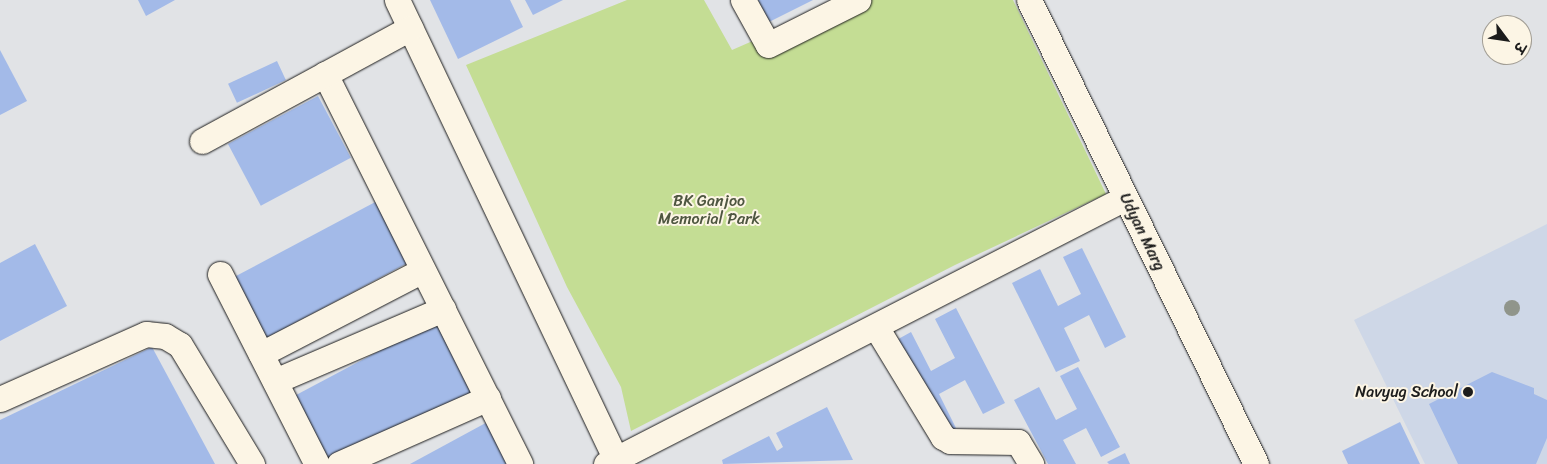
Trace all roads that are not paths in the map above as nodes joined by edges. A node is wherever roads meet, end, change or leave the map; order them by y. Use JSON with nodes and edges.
{"nodes":[{"id":1,"x":397,"y":0,"type":"edge"},
{"id":2,"x":743,"y":0,"type":"edge"},
{"id":3,"x":858,"y":0,"type":"edge"},
{"id":4,"x":1029,"y":0,"type":"edge"},
{"id":5,"x":410,"y":28,"type":"junction"},
{"id":6,"x":325,"y":74,"type":"junction"},
{"id":7,"x":202,"y":141,"type":"dead end"},
{"id":8,"x":1125,"y":198,"type":"junction"},
{"id":9,"x":423,"y":270,"type":"junction"},
{"id":10,"x":220,"y":274,"type":"dead end"},
{"id":11,"x":443,"y":309,"type":"junction"},
{"id":12,"x":876,"y":327,"type":"junction"},
{"id":13,"x":261,"y":354,"type":"junction"},
{"id":14,"x":274,"y":381,"type":"junction"},
{"id":15,"x":488,"y":398,"type":"junction"},
{"id":16,"x":0,"y":400,"type":"edge"},
{"id":17,"x":613,"y":462,"type":"edge"},
{"id":18,"x":252,"y":464,"type":"edge"},
{"id":19,"x":316,"y":464,"type":"edge"},
{"id":20,"x":339,"y":464,"type":"edge"},
{"id":21,"x":520,"y":464,"type":"edge"},
{"id":22,"x":1031,"y":464,"type":"edge"},
{"id":23,"x":1256,"y":464,"type":"edge"}],
"edges":[{"from":1,"to":5,"type":"street"},
{"from":2,"to":3,"type":"street"},
{"from":4,"to":8,"type":"street","name":"Udyan Marg"},
{"from":5,"to":6,"type":"street"},
{"from":5,"to":17,"type":"street"},
{"from":6,"to":7,"type":"street"},
{"from":6,"to":9,"type":"street"},
{"from":8,"to":12,"type":"street"},
{"from":8,"to":23,"type":"street","name":"Udyan Marg"},
{"from":9,"to":11,"type":"street"},
{"from":9,"to":13,"type":"street"},
{"from":10,"to":13,"type":"street"},
{"from":11,"to":14,"type":"street"},
{"from":11,"to":15,"type":"street"},
{"from":12,"to":17,"type":"street"},
{"from":12,"to":22,"type":"street"},
{"from":13,"to":14,"type":"street"},
{"from":14,"to":19,"type":"street"},
{"from":15,"to":20,"type":"street"},
{"from":15,"to":21,"type":"street"},
{"from":16,"to":18,"type":"street"}]}
